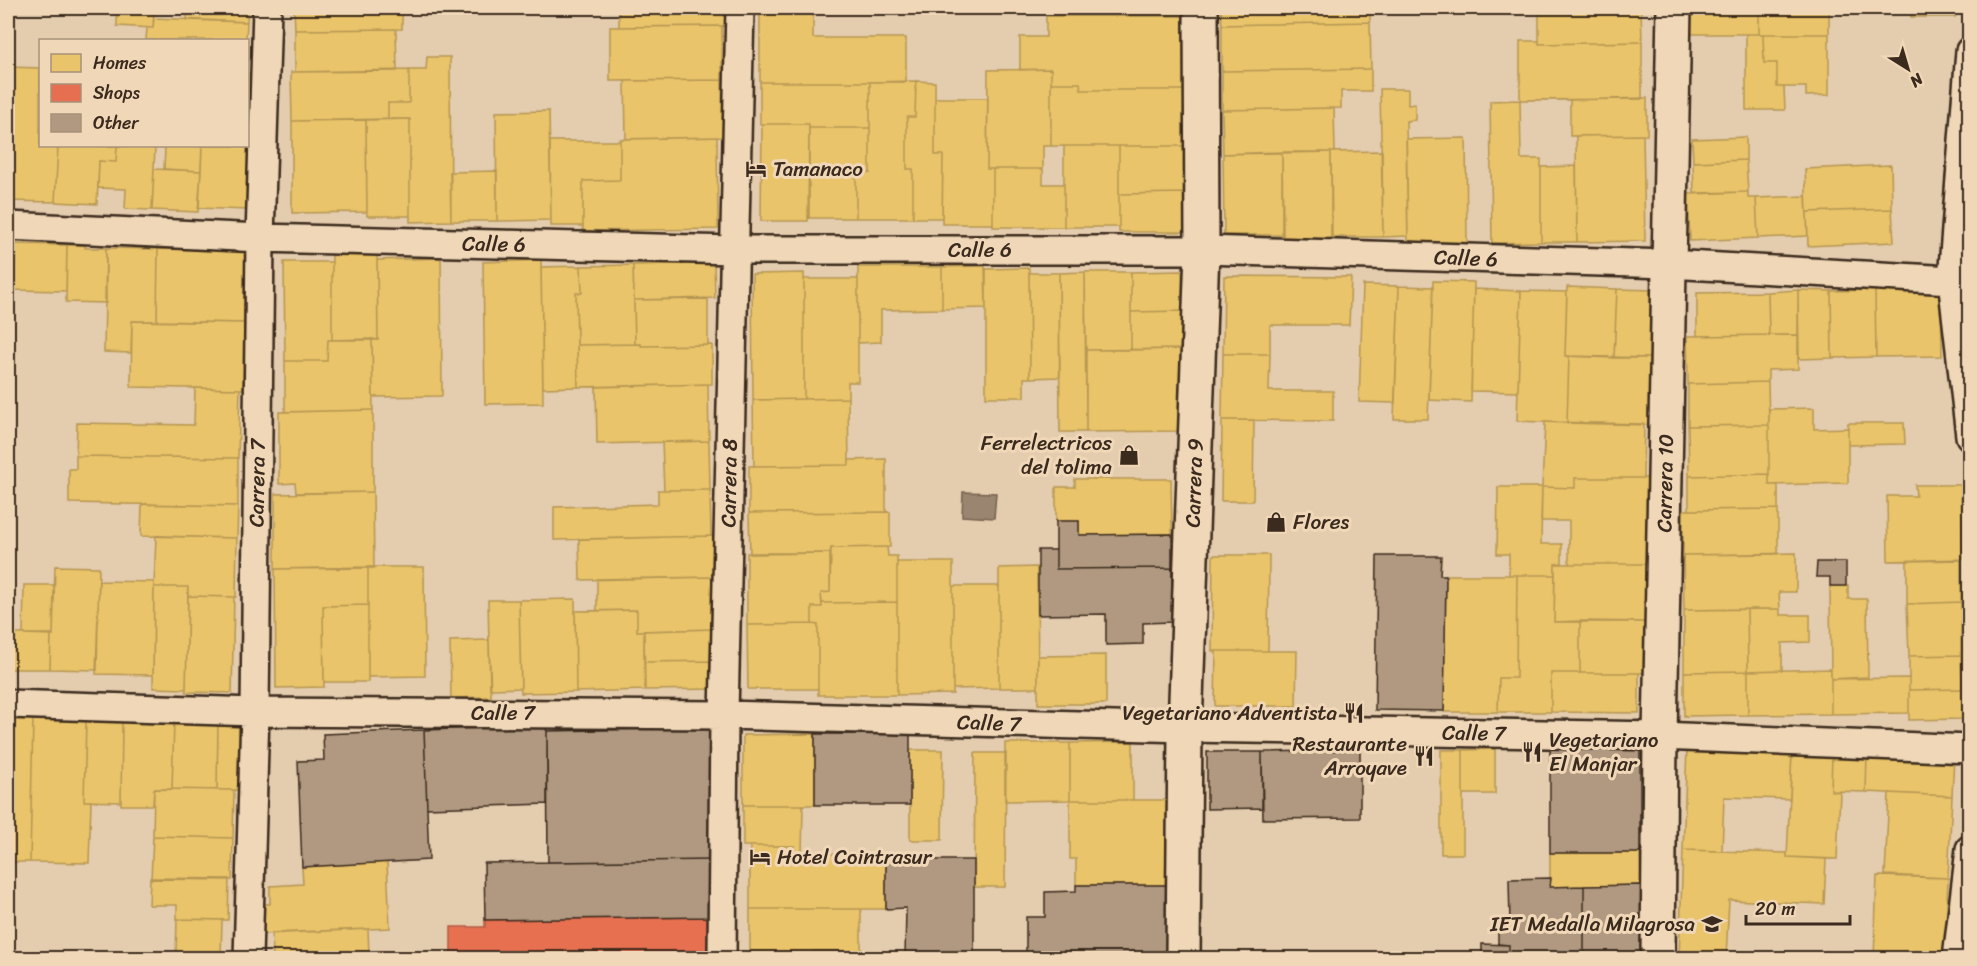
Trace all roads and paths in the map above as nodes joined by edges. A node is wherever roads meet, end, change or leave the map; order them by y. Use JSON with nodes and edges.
{"nodes":[{"id":1,"x":267,"y":8,"type":"edge"},
{"id":2,"x":740,"y":8,"type":"edge"},
{"id":3,"x":1202,"y":8,"type":"edge"},
{"id":4,"x":1674,"y":8,"type":"edge"},
{"id":5,"x":1970,"y":51,"type":"edge"},
{"id":6,"x":8,"y":226,"type":"edge"},
{"id":7,"x":260,"y":238,"type":"junction"},
{"id":8,"x":734,"y":250,"type":"junction"},
{"id":9,"x":1202,"y":250,"type":"junction"},
{"id":10,"x":1669,"y":264,"type":"junction"},
{"id":11,"x":1952,"y":280,"type":"junction"},
{"id":12,"x":1970,"y":436,"type":"edge"},
{"id":13,"x":8,"y":704,"type":"edge"},
{"id":14,"x":255,"y":712,"type":"junction"},
{"id":15,"x":724,"y":715,"type":"junction"},
{"id":16,"x":1185,"y":728,"type":"junction"},
{"id":17,"x":1660,"y":736,"type":"junction"},
{"id":18,"x":1970,"y":749,"type":"edge"},
{"id":19,"x":1970,"y":849,"type":"edge"},
{"id":20,"x":248,"y":958,"type":"edge"},
{"id":21,"x":722,"y":958,"type":"edge"},
{"id":22,"x":1183,"y":958,"type":"edge"},
{"id":23,"x":1658,"y":958,"type":"edge"},
{"id":24,"x":1957,"y":958,"type":"edge"}],
"edges":[{"from":1,"to":7,"type":"street","name":"Carrera 7"},
{"from":2,"to":8,"type":"street","name":"Carrera 8"},
{"from":3,"to":9,"type":"main road","name":"Carrera 9"},
{"from":4,"to":10,"type":"main road","name":"Carrera 10"},
{"from":5,"to":11,"type":"street"},
{"from":6,"to":7,"type":"street","name":"Calle 6"},
{"from":7,"to":8,"type":"street","name":"Calle 6"},
{"from":7,"to":14,"type":"street","name":"Carrera 7"},
{"from":8,"to":9,"type":"street","name":"Calle 6"},
{"from":8,"to":15,"type":"street","name":"Carrera 8"},
{"from":9,"to":10,"type":"street","name":"Calle 6"},
{"from":9,"to":16,"type":"main road","name":"Carrera 9"},
{"from":10,"to":11,"type":"street","name":"Calle 6"},
{"from":10,"to":17,"type":"main road","name":"Carrera 10"},
{"from":11,"to":12,"type":"street"},
{"from":13,"to":14,"type":"street","name":"Calle 7"},
{"from":14,"to":15,"type":"street","name":"Calle 7"},
{"from":14,"to":20,"type":"street","name":"Carrera 7"},
{"from":15,"to":16,"type":"street","name":"Calle 7"},
{"from":15,"to":21,"type":"street","name":"Carrera 8"},
{"from":16,"to":17,"type":"street","name":"Calle 7"},
{"from":16,"to":22,"type":"main road","name":"Carrera 9"},
{"from":17,"to":18,"type":"street","name":"Calle 7"},
{"from":17,"to":23,"type":"main road","name":"Carrera 10"},
{"from":19,"to":24,"type":"street"}]}
